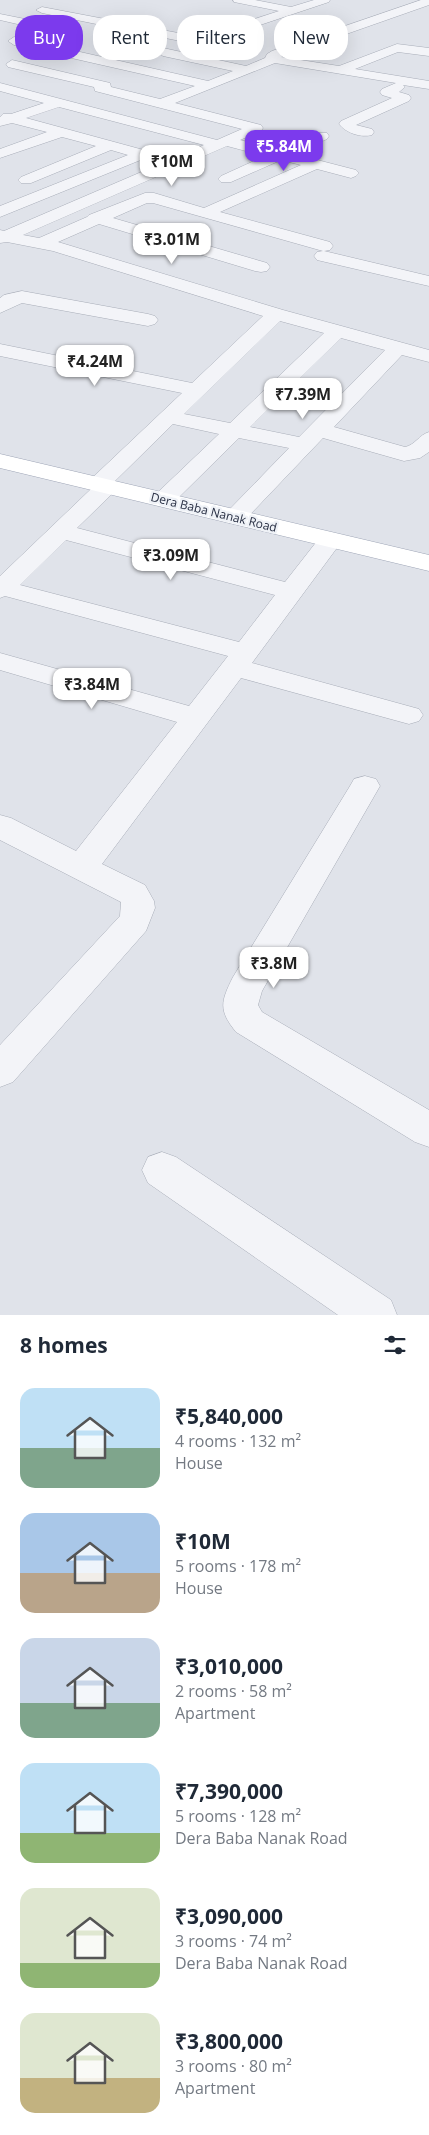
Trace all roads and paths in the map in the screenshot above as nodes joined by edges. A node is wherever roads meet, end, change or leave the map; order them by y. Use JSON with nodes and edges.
{"nodes":[{"id":1,"x":238,"y":0,"type":"edge"},
{"id":2,"x":326,"y":0,"type":"edge"},
{"id":3,"x":429,"y":1,"type":"edge"},
{"id":4,"x":68,"y":2,"type":"dead end"},
{"id":5,"x":42,"y":10,"type":"junction"},
{"id":6,"x":295,"y":11,"type":"junction"},
{"id":7,"x":394,"y":13,"type":"junction"},
{"id":8,"x":314,"y":15,"type":"edge"},
{"id":9,"x":420,"y":18,"type":"dead end"},
{"id":10,"x":6,"y":20,"type":"edge"},
{"id":11,"x":348,"y":21,"type":"edge"},
{"id":12,"x":364,"y":24,"type":"junction"},
{"id":13,"x":14,"y":41,"type":"edge"},
{"id":14,"x":0,"y":46,"type":"edge"},
{"id":15,"x":429,"y":52,"type":"edge"},
{"id":16,"x":83,"y":58,"type":"edge"},
{"id":17,"x":273,"y":59,"type":"junction"},
{"id":18,"x":24,"y":60,"type":"edge"},
{"id":19,"x":180,"y":60,"type":"edge"},
{"id":20,"x":196,"y":60,"type":"edge"},
{"id":21,"x":6,"y":66,"type":"edge"},
{"id":22,"x":247,"y":70,"type":"junction"},
{"id":23,"x":340,"y":70,"type":"junction"},
{"id":24,"x":146,"y":72,"type":"junction"},
{"id":25,"x":429,"y":73,"type":"edge"},
{"id":26,"x":408,"y":82,"type":"junction"},
{"id":27,"x":209,"y":84,"type":"junction"},
{"id":28,"x":429,"y":86,"type":"edge"},
{"id":29,"x":0,"y":87,"type":"edge"},
{"id":30,"x":102,"y":87,"type":"junction"},
{"id":31,"x":59,"y":102,"type":"junction"},
{"id":32,"x":160,"y":104,"type":"junction"},
{"id":33,"x":4,"y":118,"type":"edge"},
{"id":34,"x":367,"y":132,"type":"dead end"},
{"id":35,"x":59,"y":133,"type":"junction"},
{"id":36,"x":322,"y":136,"type":"dead end"},
{"id":37,"x":221,"y":143,"type":"junction"},
{"id":38,"x":109,"y":146,"type":"junction"},
{"id":39,"x":0,"y":154,"type":"edge"},
{"id":40,"x":141,"y":154,"type":"junction"},
{"id":41,"x":280,"y":155,"type":"junction"},
{"id":42,"x":173,"y":163,"type":"junction"},
{"id":43,"x":315,"y":164,"type":"junction"},
{"id":44,"x":351,"y":173,"type":"dead end"},
{"id":45,"x":8,"y":175,"type":"dead end"},
{"id":46,"x":226,"y":179,"type":"dead end"},
{"id":47,"x":26,"y":180,"type":"junction"},
{"id":48,"x":57,"y":188,"type":"junction"},
{"id":49,"x":0,"y":212,"type":"edge"},
{"id":50,"x":205,"y":213,"type":"junction"},
{"id":51,"x":95,"y":218,"type":"junction"},
{"id":52,"x":2,"y":237,"type":"edge"},
{"id":53,"x":42,"y":243,"type":"junction"},
{"id":54,"x":262,"y":267,"type":"dead end"},
{"id":55,"x":429,"y":281,"type":"edge"},
{"id":56,"x":0,"y":307,"type":"edge"},
{"id":57,"x":276,"y":314,"type":"junction"},
{"id":58,"x":148,"y":320,"type":"dead end"},
{"id":59,"x":337,"y":331,"type":"junction"},
{"id":60,"x":398,"y":348,"type":"junction"},
{"id":61,"x":0,"y":350,"type":"edge"},
{"id":62,"x":429,"y":356,"type":"edge"},
{"id":63,"x":197,"y":390,"type":"junction"},
{"id":64,"x":169,"y":417,"type":"junction"},
{"id":65,"x":234,"y":431,"type":"junction"},
{"id":66,"x":311,"y":438,"type":"junction"},
{"id":67,"x":429,"y":439,"type":"edge"},
{"id":68,"x":0,"y":462,"type":"edge"},
{"id":69,"x":103,"y":485,"type":"junction"},
{"id":70,"x":164,"y":499,"type":"junction"},
{"id":71,"x":235,"y":517,"type":"junction"},
{"id":72,"x":60,"y":531,"type":"junction"},
{"id":73,"x":330,"y":541,"type":"junction"},
{"id":74,"x":429,"y":563,"type":"edge"},
{"id":75,"x":1,"y":589,"type":"edge"},
{"id":76,"x":292,"y":592,"type":"junction"},
{"id":77,"x":240,"y":660,"type":"junction"},
{"id":78,"x":0,"y":661,"type":"edge"},
{"id":79,"x":409,"y":716,"type":"dead end"},
{"id":80,"x":196,"y":718,"type":"junction"},
{"id":81,"x":365,"y":786,"type":"dead end"},
{"id":82,"x":0,"y":826,"type":"edge"},
{"id":83,"x":82,"y":867,"type":"junction"},
{"id":84,"x":0,"y":1071,"type":"edge"},
{"id":85,"x":429,"y":1130,"type":"edge"},
{"id":86,"x":162,"y":1170,"type":"dead end"},
{"id":87,"x":375,"y":1315,"type":"edge"}],
"edges":[{"from":1,"to":6,"type":"street"},
{"from":2,"to":6,"type":"street"},
{"from":3,"to":7,"type":"street"},
{"from":4,"to":5,"type":"street"},
{"from":5,"to":6,"type":"street"},
{"from":5,"to":10,"type":"street"},
{"from":6,"to":8,"type":"street"},
{"from":7,"to":9,"type":"street"},
{"from":7,"to":12,"type":"street"},
{"from":11,"to":12,"type":"street"},
{"from":12,"to":17,"type":"street"},
{"from":13,"to":14,"type":"street"},
{"from":15,"to":23,"type":"street"},
{"from":16,"to":24,"type":"street"},
{"from":17,"to":22,"type":"street"},
{"from":17,"to":23,"type":"street"},
{"from":18,"to":21,"type":"street"},
{"from":19,"to":24,"type":"street"},
{"from":20,"to":22,"type":"street"},
{"from":21,"to":30,"type":"street"},
{"from":22,"to":27,"type":"street"},
{"from":23,"to":26,"type":"street"},
{"from":24,"to":27,"type":"street"},
{"from":24,"to":30,"type":"street"},
{"from":25,"to":26,"type":"street"},
{"from":26,"to":28,"type":"street"},
{"from":26,"to":34,"type":"street"},
{"from":27,"to":32,"type":"street"},
{"from":29,"to":31,"type":"street"},
{"from":30,"to":31,"type":"street"},
{"from":30,"to":32,"type":"street"},
{"from":31,"to":33,"type":"street"},
{"from":31,"to":37,"type":"street"},
{"from":32,"to":37,"type":"street"},
{"from":33,"to":35,"type":"street"},
{"from":35,"to":38,"type":"street"},
{"from":35,"to":39,"type":"street"},
{"from":36,"to":41,"type":"street"},
{"from":37,"to":41,"type":"street"},
{"from":37,"to":42,"type":"street"},
{"from":38,"to":40,"type":"street"},
{"from":38,"to":47,"type":"street"},
{"from":40,"to":42,"type":"street"},
{"from":40,"to":48,"type":"street"},
{"from":41,"to":43,"type":"street"},
{"from":41,"to":46,"type":"street"},
{"from":42,"to":52,"type":"street"},
{"from":43,"to":44,"type":"street"},
{"from":43,"to":50,"type":"street"},
{"from":45,"to":47,"type":"street"},
{"from":47,"to":48,"type":"street"},
{"from":48,"to":49,"type":"street"},
{"from":50,"to":51,"type":"street"},
{"from":50,"to":55,"type":"street"},
{"from":51,"to":53,"type":"street"},
{"from":51,"to":54,"type":"street"},
{"from":52,"to":53,"type":"street"},
{"from":53,"to":57,"type":"street"},
{"from":56,"to":58,"type":"street"},
{"from":57,"to":59,"type":"street"},
{"from":57,"to":63,"type":"street"},
{"from":59,"to":60,"type":"street"},
{"from":59,"to":65,"type":"street"},
{"from":60,"to":62,"type":"street"},
{"from":60,"to":66,"type":"street"},
{"from":61,"to":63,"type":"street"},
{"from":63,"to":64,"type":"street"},
{"from":64,"to":65,"type":"street"},
{"from":64,"to":69,"type":"street"},
{"from":65,"to":66,"type":"street"},
{"from":65,"to":70,"type":"street"},
{"from":66,"to":67,"type":"street"},
{"from":66,"to":71,"type":"street"},
{"from":68,"to":69,"type":"main road","name":"Dera Baba Nanak Road"},
{"from":69,"to":70,"type":"main road","name":"Dera Baba Nanak Road"},
{"from":69,"to":72,"type":"street"},
{"from":70,"to":71,"type":"main road","name":"Dera Baba Nanak Road"},
{"from":71,"to":73,"type":"main road","name":"Dera Baba Nanak Road"},
{"from":72,"to":75,"type":"street"},
{"from":72,"to":76,"type":"street"},
{"from":73,"to":74,"type":"main road","name":"Dera Baba Nanak Road"},
{"from":73,"to":76,"type":"street"},
{"from":75,"to":77,"type":"street"},
{"from":76,"to":77,"type":"street"},
{"from":77,"to":79,"type":"street"},
{"from":77,"to":80,"type":"street"},
{"from":78,"to":80,"type":"street"},
{"from":80,"to":83,"type":"street"},
{"from":81,"to":85,"type":"street"},
{"from":82,"to":83,"type":"street"},
{"from":83,"to":84,"type":"street"},
{"from":86,"to":87,"type":"street"}]}
